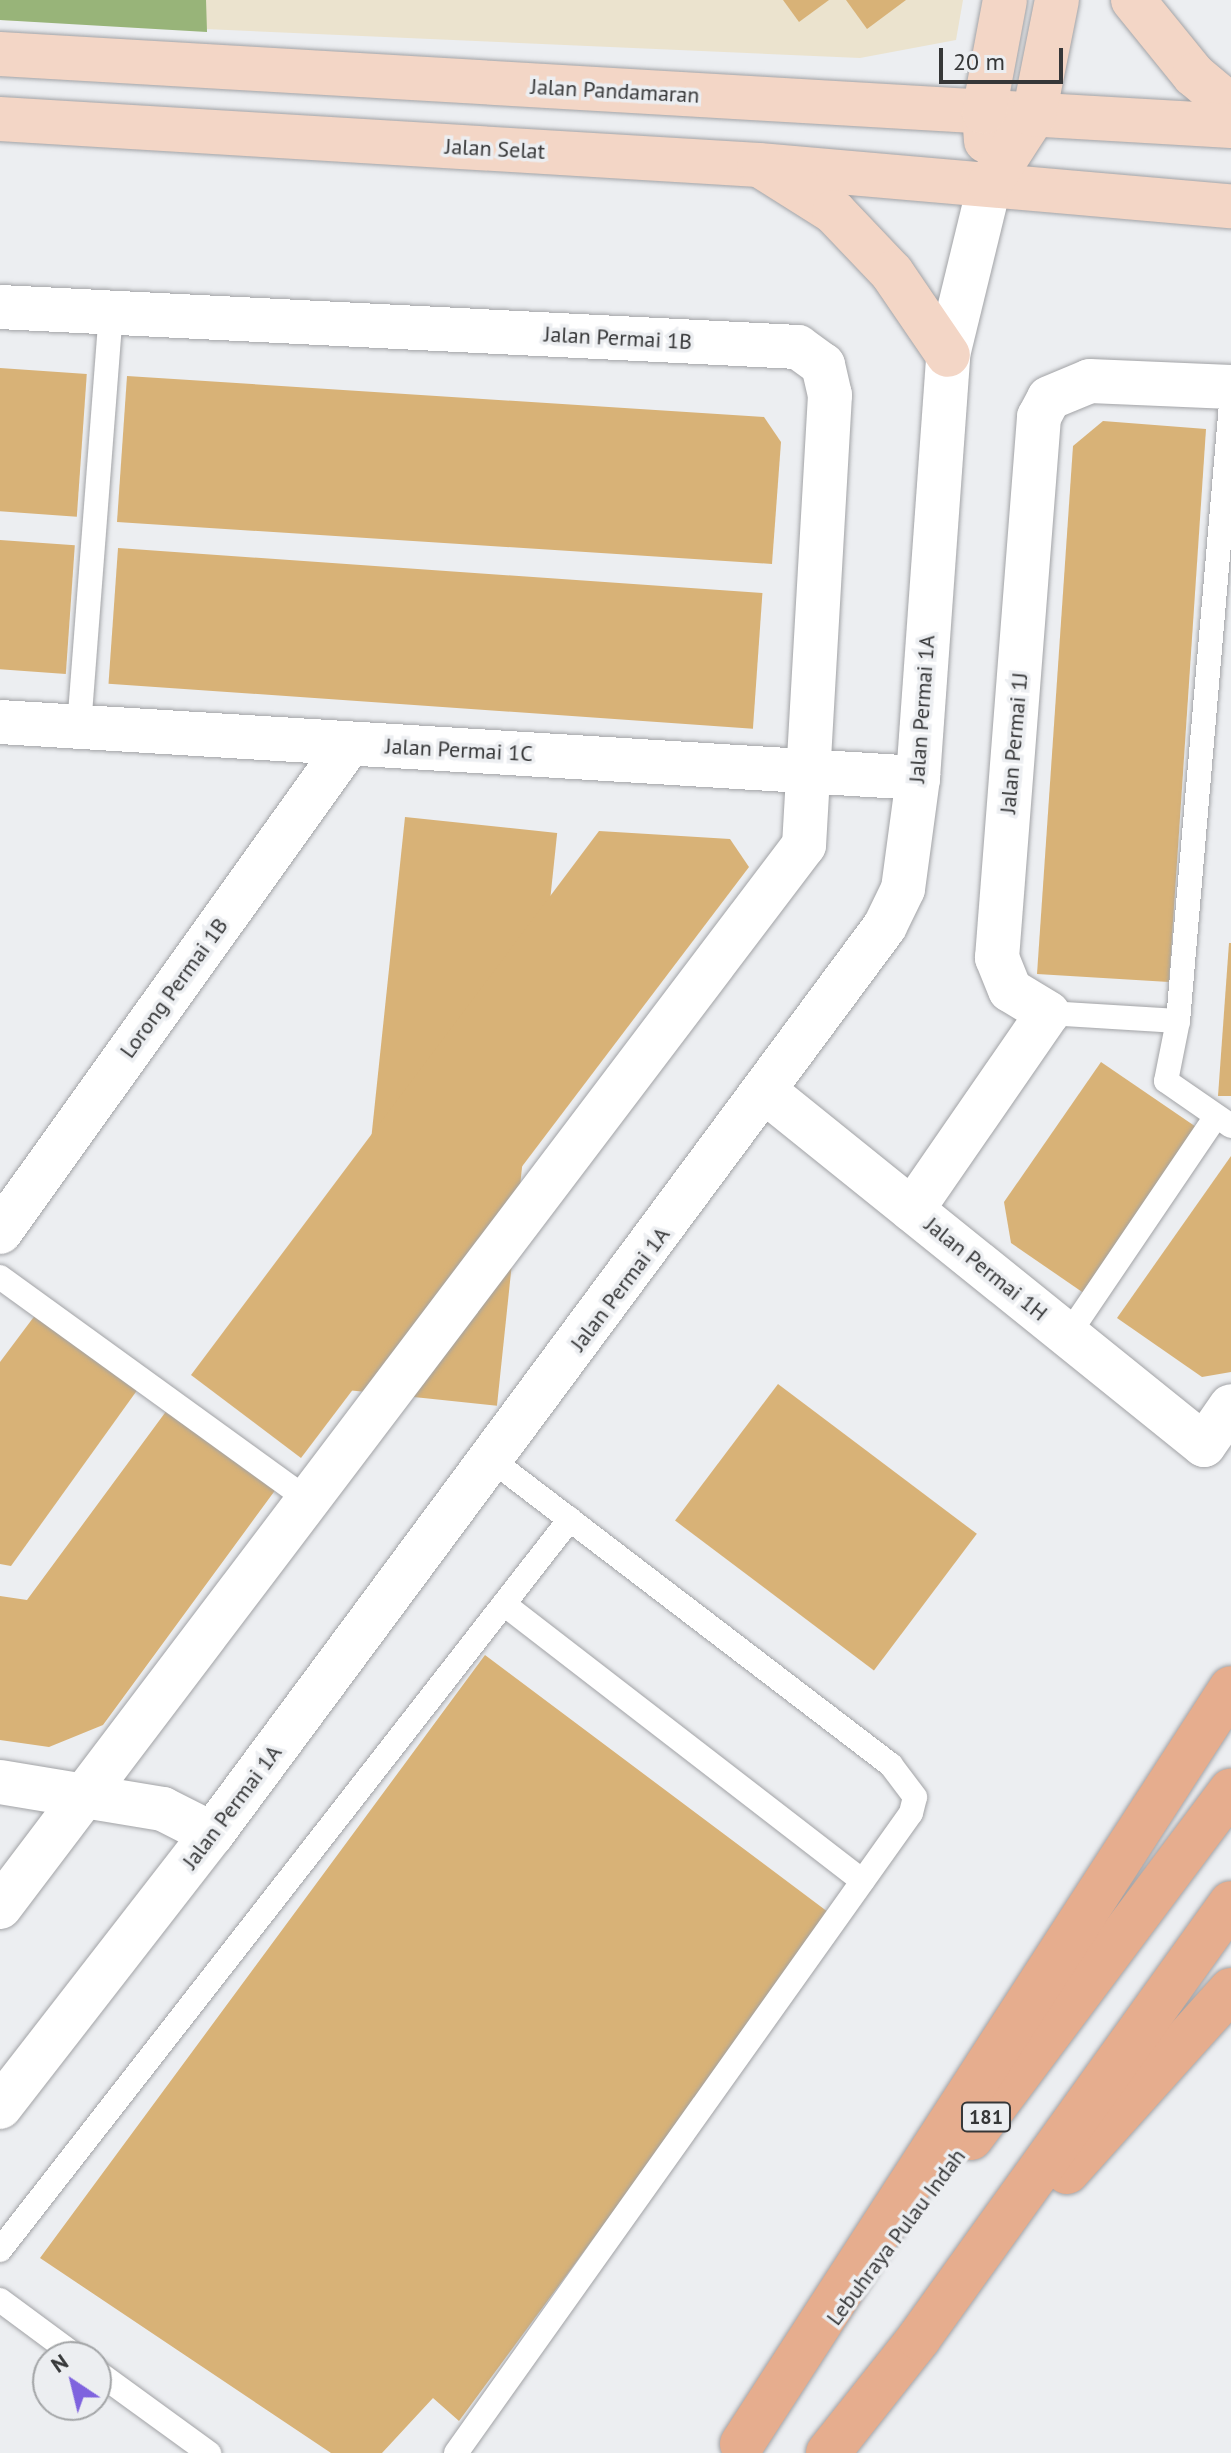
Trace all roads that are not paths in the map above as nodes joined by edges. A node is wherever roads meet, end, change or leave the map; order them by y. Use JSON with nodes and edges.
{"nodes":[{"id":1,"x":1005,"y":0,"type":"edge"},
{"id":2,"x":1057,"y":0,"type":"edge"},
{"id":3,"x":1133,"y":0,"type":"edge"},
{"id":4,"x":0,"y":54,"type":"edge"},
{"id":5,"x":1231,"y":106,"type":"edge"},
{"id":6,"x":984,"y":112,"type":"junction"},
{"id":7,"x":1034,"y":115,"type":"junction"},
{"id":8,"x":0,"y":119,"type":"edge"},
{"id":9,"x":1231,"y":126,"type":"edge"},
{"id":10,"x":759,"y":165,"type":"junction"},
{"id":11,"x":990,"y":183,"type":"junction"},
{"id":12,"x":1231,"y":206,"type":"edge"},
{"id":13,"x":0,"y":307,"type":"edge"},
{"id":14,"x":111,"y":314,"type":"junction"},
{"id":15,"x":948,"y":355,"type":"junction"},
{"id":16,"x":1231,"y":387,"type":"edge"},
{"id":17,"x":1231,"y":404,"type":"edge"},
{"id":18,"x":0,"y":722,"type":"edge"},
{"id":19,"x":79,"y":727,"type":"junction"},
{"id":20,"x":349,"y":744,"type":"junction"},
{"id":21,"x":809,"y":771,"type":"junction"},
{"id":22,"x":918,"y":778,"type":"junction"},
{"id":23,"x":1048,"y":1013,"type":"junction"},
{"id":24,"x":1178,"y":1021,"type":"junction"},
{"id":25,"x":767,"y":1093,"type":"junction"},
{"id":26,"x":1223,"y":1121,"type":"edge"},
{"id":27,"x":912,"y":1210,"type":"junction"},
{"id":28,"x":0,"y":1232,"type":"edge"},
{"id":29,"x":0,"y":1277,"type":"edge"},
{"id":30,"x":1068,"y":1335,"type":"junction"},
{"id":31,"x":1231,"y":1406,"type":"edge"},
{"id":32,"x":492,"y":1460,"type":"junction"},
{"id":33,"x":311,"y":1502,"type":"junction"},
{"id":34,"x":570,"y":1519,"type":"junction"},
{"id":35,"x":504,"y":1604,"type":"junction"},
{"id":36,"x":1231,"y":1688,"type":"edge"},
{"id":37,"x":0,"y":1782,"type":"edge"},
{"id":38,"x":1231,"y":1791,"type":"edge"},
{"id":39,"x":83,"y":1795,"type":"junction"},
{"id":40,"x":212,"y":1834,"type":"junction"},
{"id":41,"x":863,"y":1881,"type":"junction"},
{"id":42,"x":1231,"y":1903,"type":"edge"},
{"id":43,"x":0,"y":1907,"type":"edge"},
{"id":44,"x":1231,"y":1990,"type":"edge"},
{"id":45,"x":0,"y":2107,"type":"edge"},
{"id":46,"x":0,"y":2250,"type":"edge"},
{"id":47,"x":0,"y":2300,"type":"edge"},
{"id":48,"x":919,"y":2338,"type":"junction"},
{"id":49,"x":55,"y":2341,"type":"edge"},
{"id":50,"x":112,"y":2383,"type":"edge"},
{"id":51,"x":738,"y":2448,"type":"edge"},
{"id":52,"x":209,"y":2453,"type":"edge"},
{"id":53,"x":456,"y":2453,"type":"edge"},
{"id":54,"x":828,"y":2453,"type":"edge"}],
"edges":[{"from":1,"to":6,"type":"main road"},
{"from":2,"to":7,"type":"main road"},
{"from":3,"to":5,"type":"main road"},
{"from":4,"to":6,"type":"main road","name":"Jalan Pandamaran"},
{"from":6,"to":7,"type":"main road","name":"Jalan Pandamaran"},
{"from":6,"to":11,"type":"main road"},
{"from":7,"to":9,"type":"main road","name":"Jalan Pandamaran"},
{"from":7,"to":11,"type":"main road"},
{"from":8,"to":10,"type":"main road","name":"Jalan Selat"},
{"from":10,"to":11,"type":"main road","name":"Jalan Selat"},
{"from":10,"to":15,"type":"main road"},
{"from":11,"to":12,"type":"main road"},
{"from":11,"to":15,"type":"street","name":"Jalan Permai 1A"},
{"from":13,"to":14,"type":"street","name":"Jalan Permai 1B"},
{"from":14,"to":19,"type":"lane"},
{"from":14,"to":21,"type":"street","name":"Jalan Permai 1B"},
{"from":15,"to":22,"type":"street","name":"Jalan Permai 1A"},
{"from":16,"to":23,"type":"street","name":"Jalan Permai 1J"},
{"from":17,"to":24,"type":"lane"},
{"from":18,"to":19,"type":"street","name":"Jalan Permai 1C"},
{"from":19,"to":20,"type":"street","name":"Jalan Permai 1C"},
{"from":20,"to":21,"type":"street","name":"Jalan Permai 1C"},
{"from":20,"to":28,"type":"street","name":"Lorong Permai 1B"},
{"from":21,"to":22,"type":"street","name":"Jalan Permai 1C"},
{"from":21,"to":33,"type":"street"},
{"from":22,"to":25,"type":"street","name":"Jalan Permai 1A"},
{"from":23,"to":24,"type":"lane"},
{"from":23,"to":27,"type":"street"},
{"from":24,"to":26,"type":"lane"},
{"from":25,"to":27,"type":"street","name":"Jalan Permai 1H"},
{"from":25,"to":32,"type":"street","name":"Jalan Permai 1A"},
{"from":26,"to":30,"type":"lane"},
{"from":27,"to":30,"type":"street","name":"Jalan Permai 1H"},
{"from":29,"to":33,"type":"lane"},
{"from":30,"to":31,"type":"street","name":"Jalan Permai 1H"},
{"from":32,"to":34,"type":"lane"},
{"from":32,"to":40,"type":"street","name":"Jalan Permai 1A"},
{"from":33,"to":39,"type":"street"},
{"from":34,"to":35,"type":"lane"},
{"from":34,"to":41,"type":"lane"},
{"from":35,"to":41,"type":"lane"},
{"from":35,"to":46,"type":"lane"},
{"from":36,"to":51,"type":"main road"},
{"from":37,"to":39,"type":"street"},
{"from":38,"to":51,"type":"main road","name":"Lebuhraya Pulau Indah","number":"181"},
{"from":39,"to":40,"type":"street"},
{"from":39,"to":43,"type":"street"},
{"from":40,"to":45,"type":"street","name":"Jalan Permai 1A"},
{"from":41,"to":53,"type":"lane"},
{"from":42,"to":48,"type":"main road"},
{"from":44,"to":48,"type":"main road"},
{"from":47,"to":49,"type":"lane"},
{"from":48,"to":54,"type":"main road"},
{"from":50,"to":52,"type":"lane"}]}
